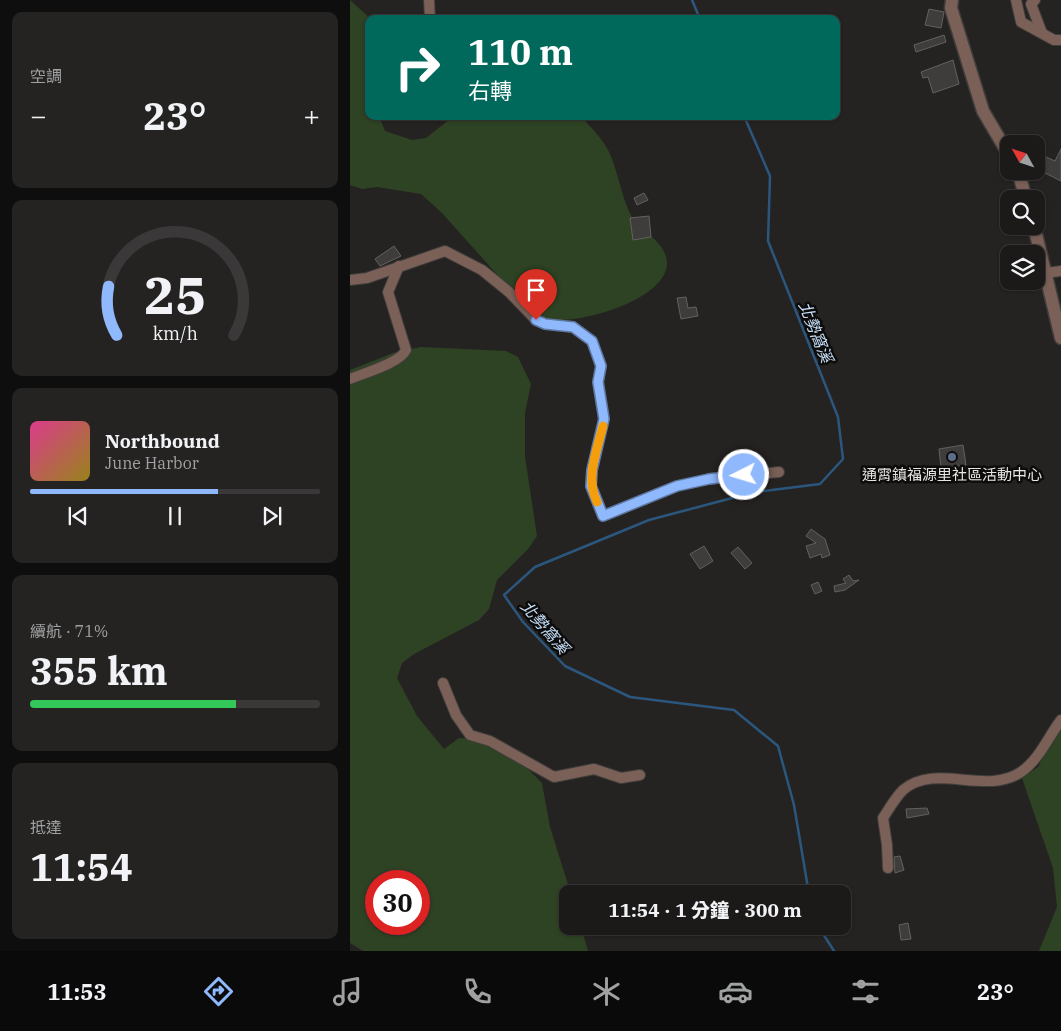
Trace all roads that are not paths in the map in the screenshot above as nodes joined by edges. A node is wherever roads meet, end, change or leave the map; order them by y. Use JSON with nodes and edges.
{"nodes":[{"id":1,"x":428,"y":0,"type":"edge"},
{"id":2,"x":952,"y":0,"type":"edge"},
{"id":3,"x":1016,"y":0,"type":"edge"},
{"id":4,"x":1035,"y":0,"type":"edge"},
{"id":5,"x":430,"y":15,"type":"edge"},
{"id":6,"x":1042,"y":33,"type":"junction"},
{"id":7,"x":1059,"y":42,"type":"edge"},
{"id":8,"x":1000,"y":140,"type":"edge"},
{"id":9,"x":1036,"y":235,"type":"edge"},
{"id":10,"x":398,"y":266,"type":"junction"},
{"id":11,"x":1061,"y":271,"type":"edge"},
{"id":12,"x":1046,"y":273,"type":"junction"},
{"id":13,"x":350,"y":280,"type":"edge"},
{"id":14,"x":1061,"y":338,"type":"edge"},
{"id":15,"x":350,"y":379,"type":"edge"},
{"id":16,"x":780,"y":472,"type":"dead end"},
{"id":17,"x":443,"y":683,"type":"dead end"},
{"id":18,"x":1061,"y":720,"type":"edge"},
{"id":19,"x":640,"y":774,"type":"dead end"},
{"id":20,"x":888,"y":868,"type":"dead end"}],
"edges":[{"from":1,"to":5,"type":"street"},
{"from":2,"to":8,"type":"street"},
{"from":3,"to":6,"type":"street"},
{"from":4,"to":6,"type":"street"},
{"from":6,"to":7,"type":"street"},
{"from":9,"to":12,"type":"street"},
{"from":10,"to":13,"type":"street"},
{"from":10,"to":15,"type":"street"},
{"from":10,"to":16,"type":"street"},
{"from":11,"to":12,"type":"street"},
{"from":12,"to":14,"type":"street"},
{"from":17,"to":19,"type":"street"},
{"from":18,"to":20,"type":"street"}]}
